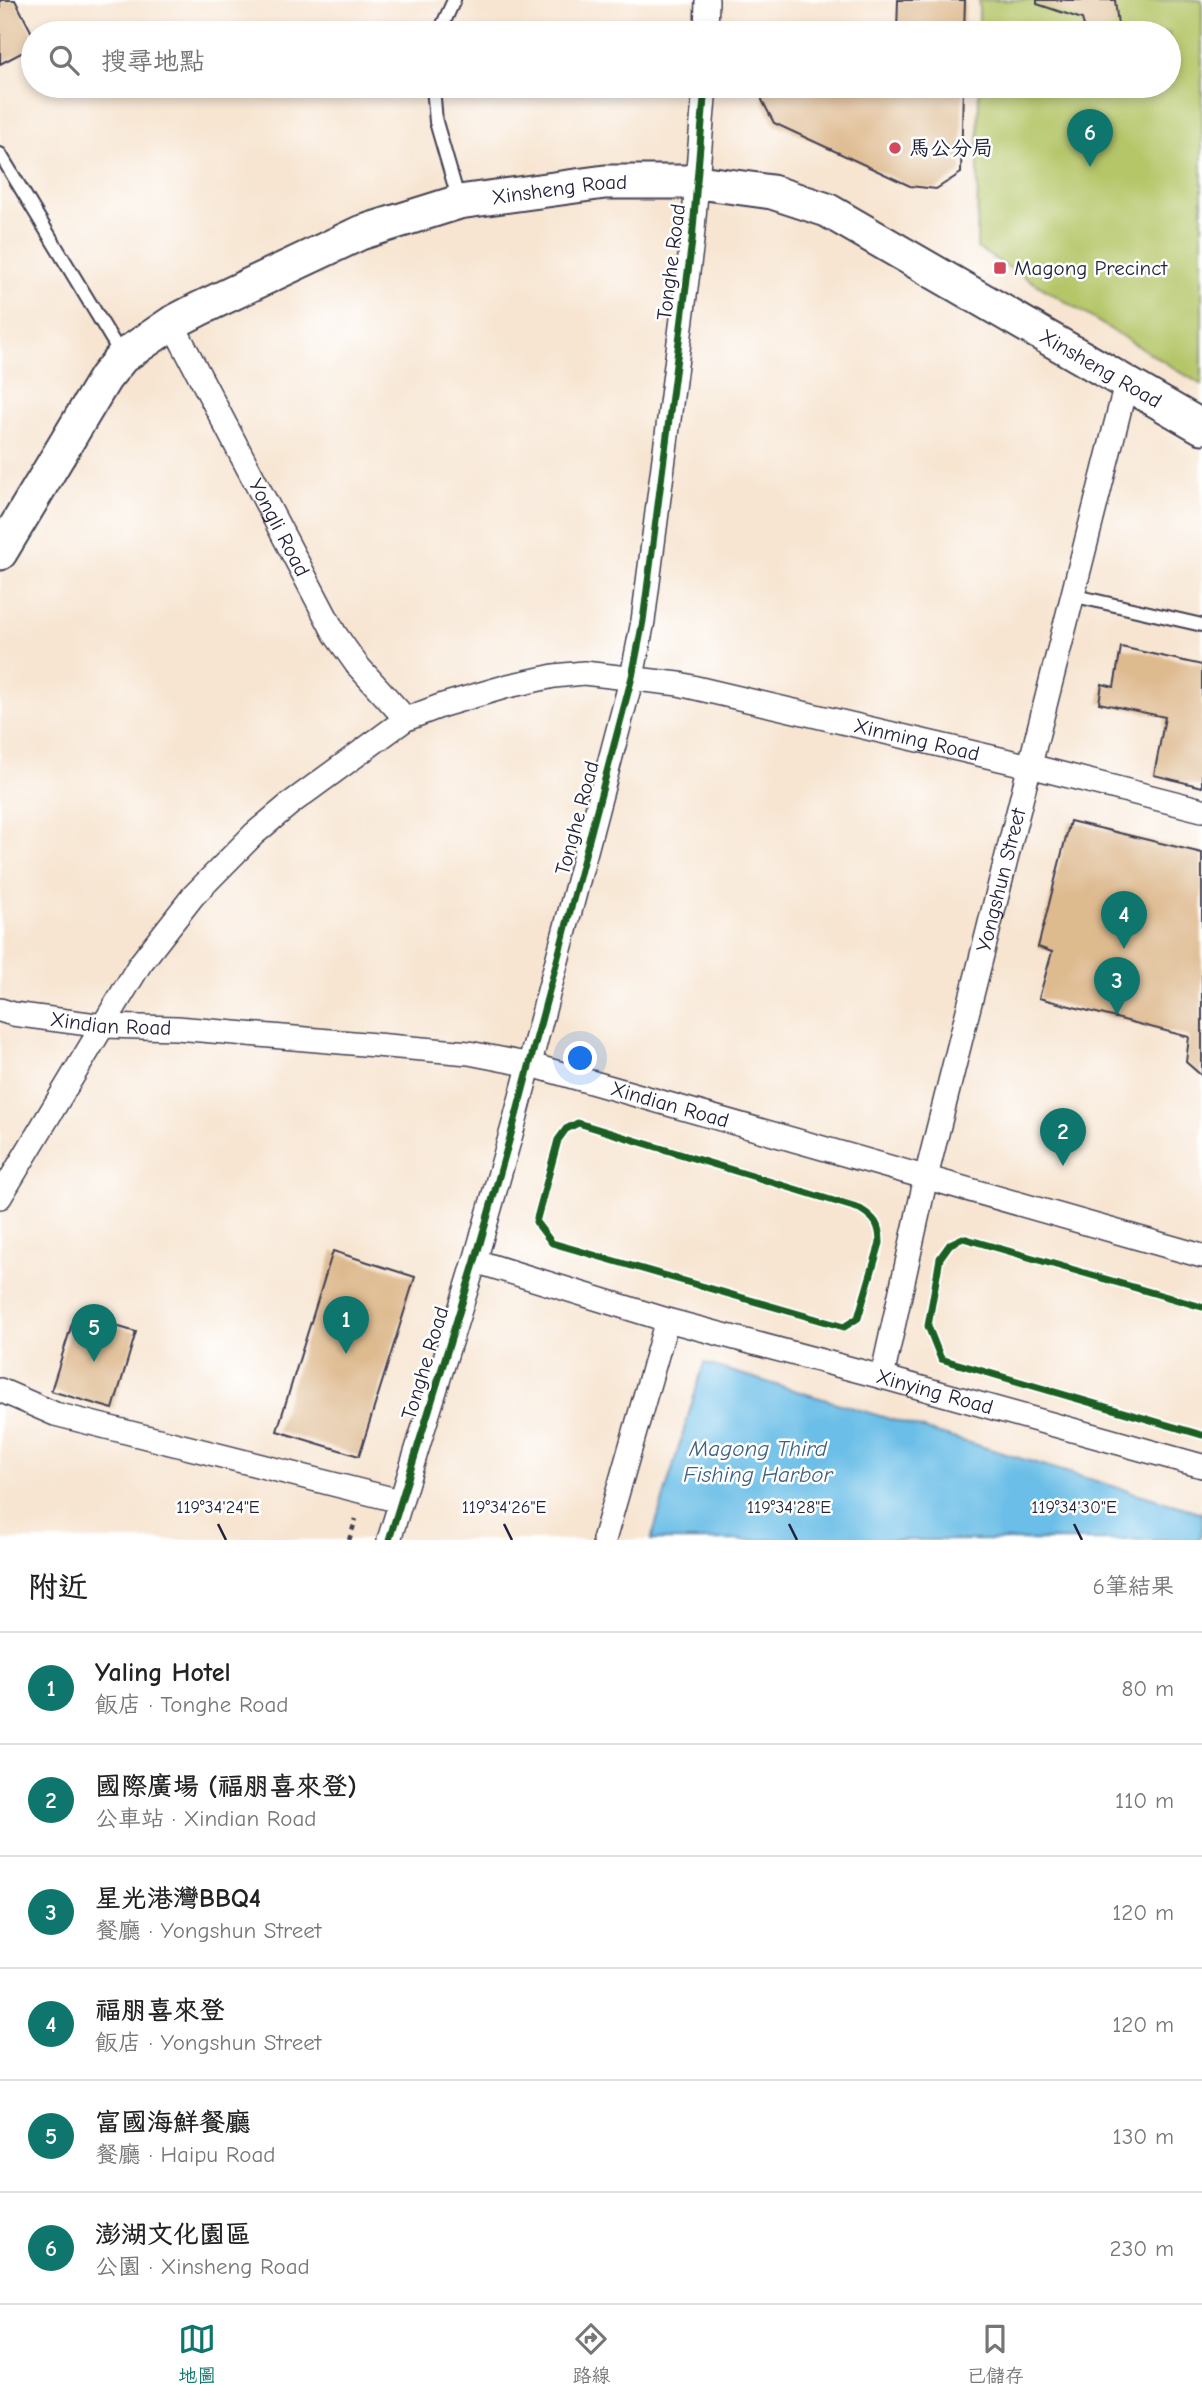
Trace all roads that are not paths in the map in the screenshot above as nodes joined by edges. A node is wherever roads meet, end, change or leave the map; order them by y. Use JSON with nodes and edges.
{"nodes":[{"id":1,"x":454,"y":0,"type":"edge"},
{"id":2,"x":707,"y":0,"type":"edge"},
{"id":3,"x":444,"y":21,"type":"edge"},
{"id":4,"x":706,"y":21,"type":"edge"},
{"id":5,"x":434,"y":98,"type":"edge"},
{"id":6,"x":704,"y":98,"type":"edge"},
{"id":7,"x":0,"y":154,"type":"edge"},
{"id":8,"x":698,"y":182,"type":"junction"},
{"id":9,"x":459,"y":202,"type":"junction"},
{"id":10,"x":172,"y":323,"type":"junction"},
{"id":11,"x":122,"y":357,"type":"junction"},
{"id":12,"x":1126,"y":384,"type":"junction"},
{"id":13,"x":1202,"y":427,"type":"edge"},
{"id":14,"x":0,"y":553,"type":"edge"},
{"id":15,"x":1071,"y":595,"type":"junction"},
{"id":16,"x":1202,"y":625,"type":"edge"},
{"id":17,"x":632,"y":677,"type":"junction"},
{"id":18,"x":405,"y":719,"type":"junction"},
{"id":19,"x":1030,"y":766,"type":"junction"},
{"id":20,"x":1202,"y":810,"type":"edge"},
{"id":21,"x":0,"y":1010,"type":"edge"},
{"id":22,"x":104,"y":1026,"type":"junction"},
{"id":23,"x":531,"y":1065,"type":"junction"},
{"id":24,"x":926,"y":1177,"type":"junction"},
{"id":25,"x":0,"y":1196,"type":"edge"},
{"id":26,"x":1202,"y":1256,"type":"edge"},
{"id":27,"x":475,"y":1261,"type":"junction"},
{"id":28,"x":667,"y":1320,"type":"junction"},
{"id":29,"x":882,"y":1377,"type":"junction"},
{"id":30,"x":0,"y":1390,"type":"edge"},
{"id":31,"x":1202,"y":1466,"type":"edge"},
{"id":32,"x":400,"y":1501,"type":"junction"},
{"id":33,"x":389,"y":1540,"type":"edge"},
{"id":34,"x":604,"y":1540,"type":"edge"}],
"edges":[{"from":1,"to":3,"type":"lane"},
{"from":2,"to":4,"type":"street"},
{"from":5,"to":9,"type":"lane"},
{"from":6,"to":8,"type":"street","name":"Tonghe Road"},
{"from":7,"to":11,"type":"lane"},
{"from":8,"to":9,"type":"main road","name":"Xinsheng Road"},
{"from":8,"to":12,"type":"main road","name":"Xinsheng Road"},
{"from":8,"to":17,"type":"street","name":"Tonghe Road"},
{"from":9,"to":10,"type":"main road","name":"Xinsheng Road"},
{"from":10,"to":11,"type":"main road","name":"Xinsheng Road"},
{"from":10,"to":18,"type":"street","name":"Yongli Road"},
{"from":11,"to":14,"type":"main road","name":"Xinsheng Road"},
{"from":12,"to":13,"type":"main road","name":"Xinsheng Road"},
{"from":12,"to":15,"type":"street","name":"Yongshun Street"},
{"from":15,"to":16,"type":"lane"},
{"from":15,"to":19,"type":"street","name":"Yongshun Street"},
{"from":17,"to":18,"type":"street","name":"Xinming Road"},
{"from":17,"to":19,"type":"street","name":"Xinming Road"},
{"from":17,"to":23,"type":"street","name":"Tonghe Road"},
{"from":18,"to":22,"type":"street","name":"Xinming Road"},
{"from":19,"to":20,"type":"street","name":"Xinming Road"},
{"from":19,"to":24,"type":"street","name":"Yongshun Street"},
{"from":21,"to":22,"type":"street","name":"Xindian Road"},
{"from":22,"to":23,"type":"street","name":"Xindian Road"},
{"from":22,"to":25,"type":"street","name":"Xinming Road"},
{"from":23,"to":24,"type":"street","name":"Xindian Road"},
{"from":23,"to":27,"type":"street","name":"Tonghe Road"},
{"from":24,"to":26,"type":"street","name":"Xindian Road"},
{"from":24,"to":29,"type":"street","name":"Yongshun Street"},
{"from":27,"to":28,"type":"street","name":"Xinying Road"},
{"from":27,"to":32,"type":"street","name":"Tonghe Road"},
{"from":28,"to":29,"type":"street","name":"Xinying Road"},
{"from":28,"to":34,"type":"street"},
{"from":29,"to":31,"type":"street","name":"Xinying Road"},
{"from":30,"to":32,"type":"street"},
{"from":32,"to":33,"type":"street","name":"Tonghe Road"}]}
